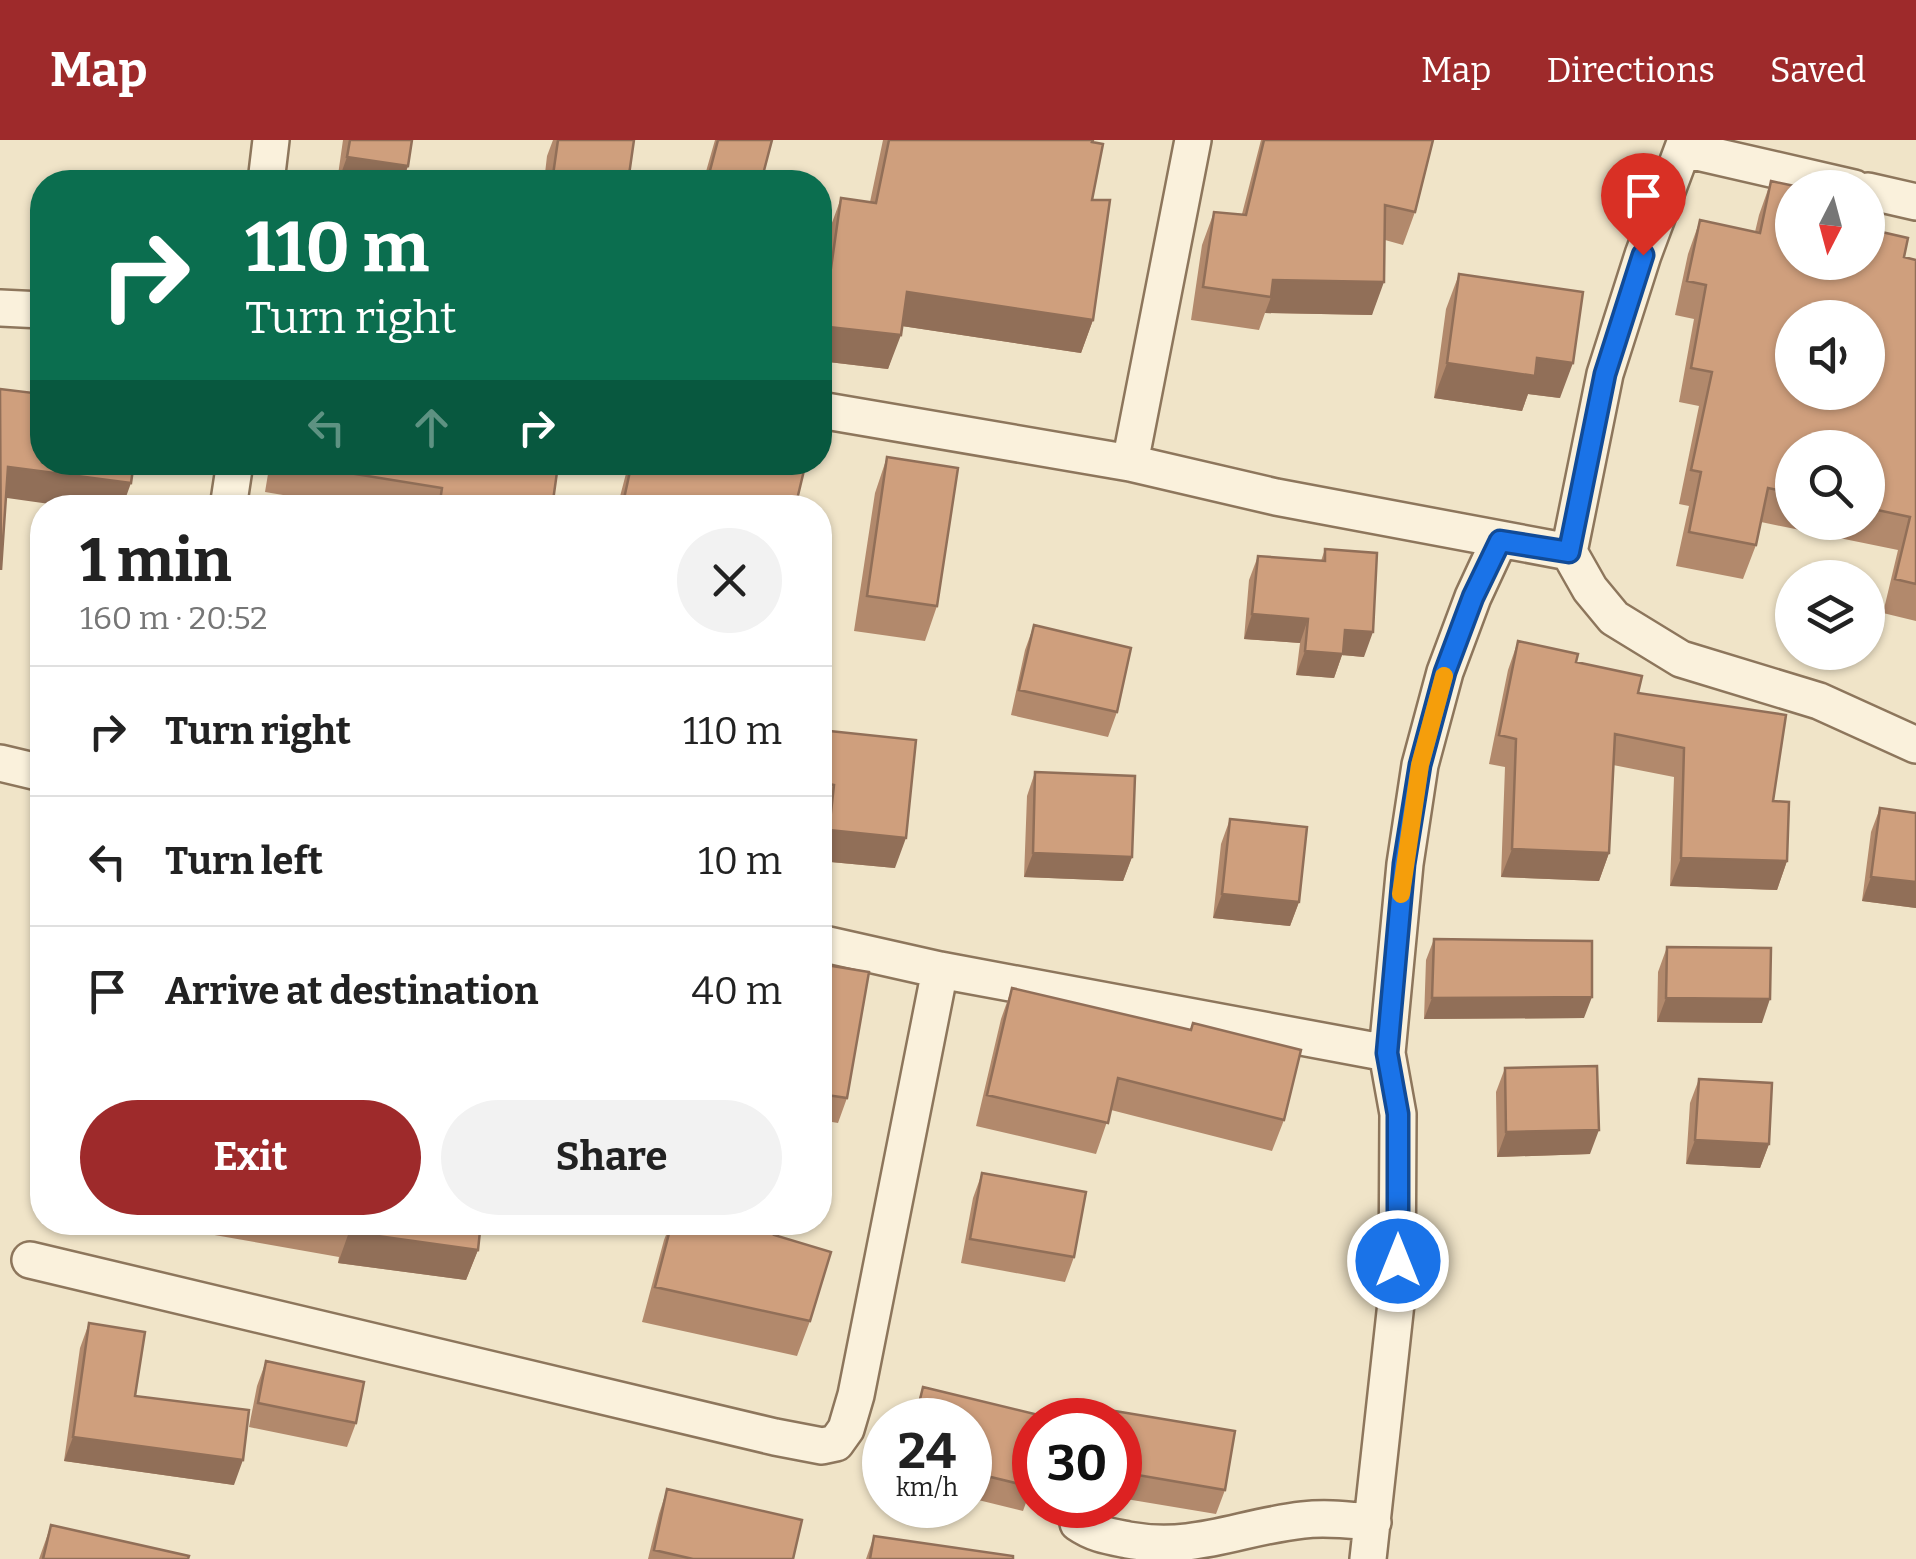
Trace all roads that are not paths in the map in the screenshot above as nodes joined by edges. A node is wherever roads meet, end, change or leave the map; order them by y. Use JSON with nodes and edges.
{"nodes":[{"id":1,"x":271,"y":140,"type":"edge"},
{"id":2,"x":1193,"y":140,"type":"edge"},
{"id":3,"x":1685,"y":144,"type":"edge"},
{"id":4,"x":267,"y":170,"type":"edge"},
{"id":5,"x":1785,"y":170,"type":"edge"},
{"id":6,"x":1885,"y":194,"type":"edge"},
{"id":7,"x":1916,"y":202,"type":"edge"},
{"id":8,"x":0,"y":308,"type":"edge"},
{"id":9,"x":30,"y":309,"type":"edge"},
{"id":10,"x":832,"y":412,"type":"edge"},
{"id":11,"x":1130,"y":462,"type":"junction"},
{"id":12,"x":1500,"y":541,"type":"junction"},
{"id":13,"x":1569,"y":552,"type":"junction"},
{"id":14,"x":1916,"y":745,"type":"edge"},
{"id":15,"x":0,"y":763,"type":"edge"},
{"id":16,"x":30,"y":770,"type":"edge"},
{"id":17,"x":832,"y":946,"type":"edge"},
{"id":18,"x":940,"y":970,"type":"junction"},
{"id":19,"x":1387,"y":1053,"type":"junction"},
{"id":20,"x":30,"y":1260,"type":"dead end"},
{"id":21,"x":1372,"y":1522,"type":"junction"},
{"id":22,"x":1086,"y":1528,"type":"edge"},
{"id":23,"x":1368,"y":1559,"type":"edge"}],
"edges":[{"from":1,"to":4,"type":"street"},
{"from":2,"to":11,"type":"street"},
{"from":3,"to":5,"type":"street"},
{"from":3,"to":13,"type":"street"},
{"from":6,"to":7,"type":"street"},
{"from":8,"to":9,"type":"street"},
{"from":10,"to":11,"type":"street"},
{"from":11,"to":12,"type":"street"},
{"from":12,"to":13,"type":"street"},
{"from":12,"to":19,"type":"street"},
{"from":13,"to":14,"type":"street"},
{"from":15,"to":16,"type":"street"},
{"from":17,"to":18,"type":"street"},
{"from":18,"to":19,"type":"street"},
{"from":18,"to":20,"type":"street"},
{"from":19,"to":21,"type":"street"},
{"from":21,"to":22,"type":"street"},
{"from":21,"to":23,"type":"street"}]}
